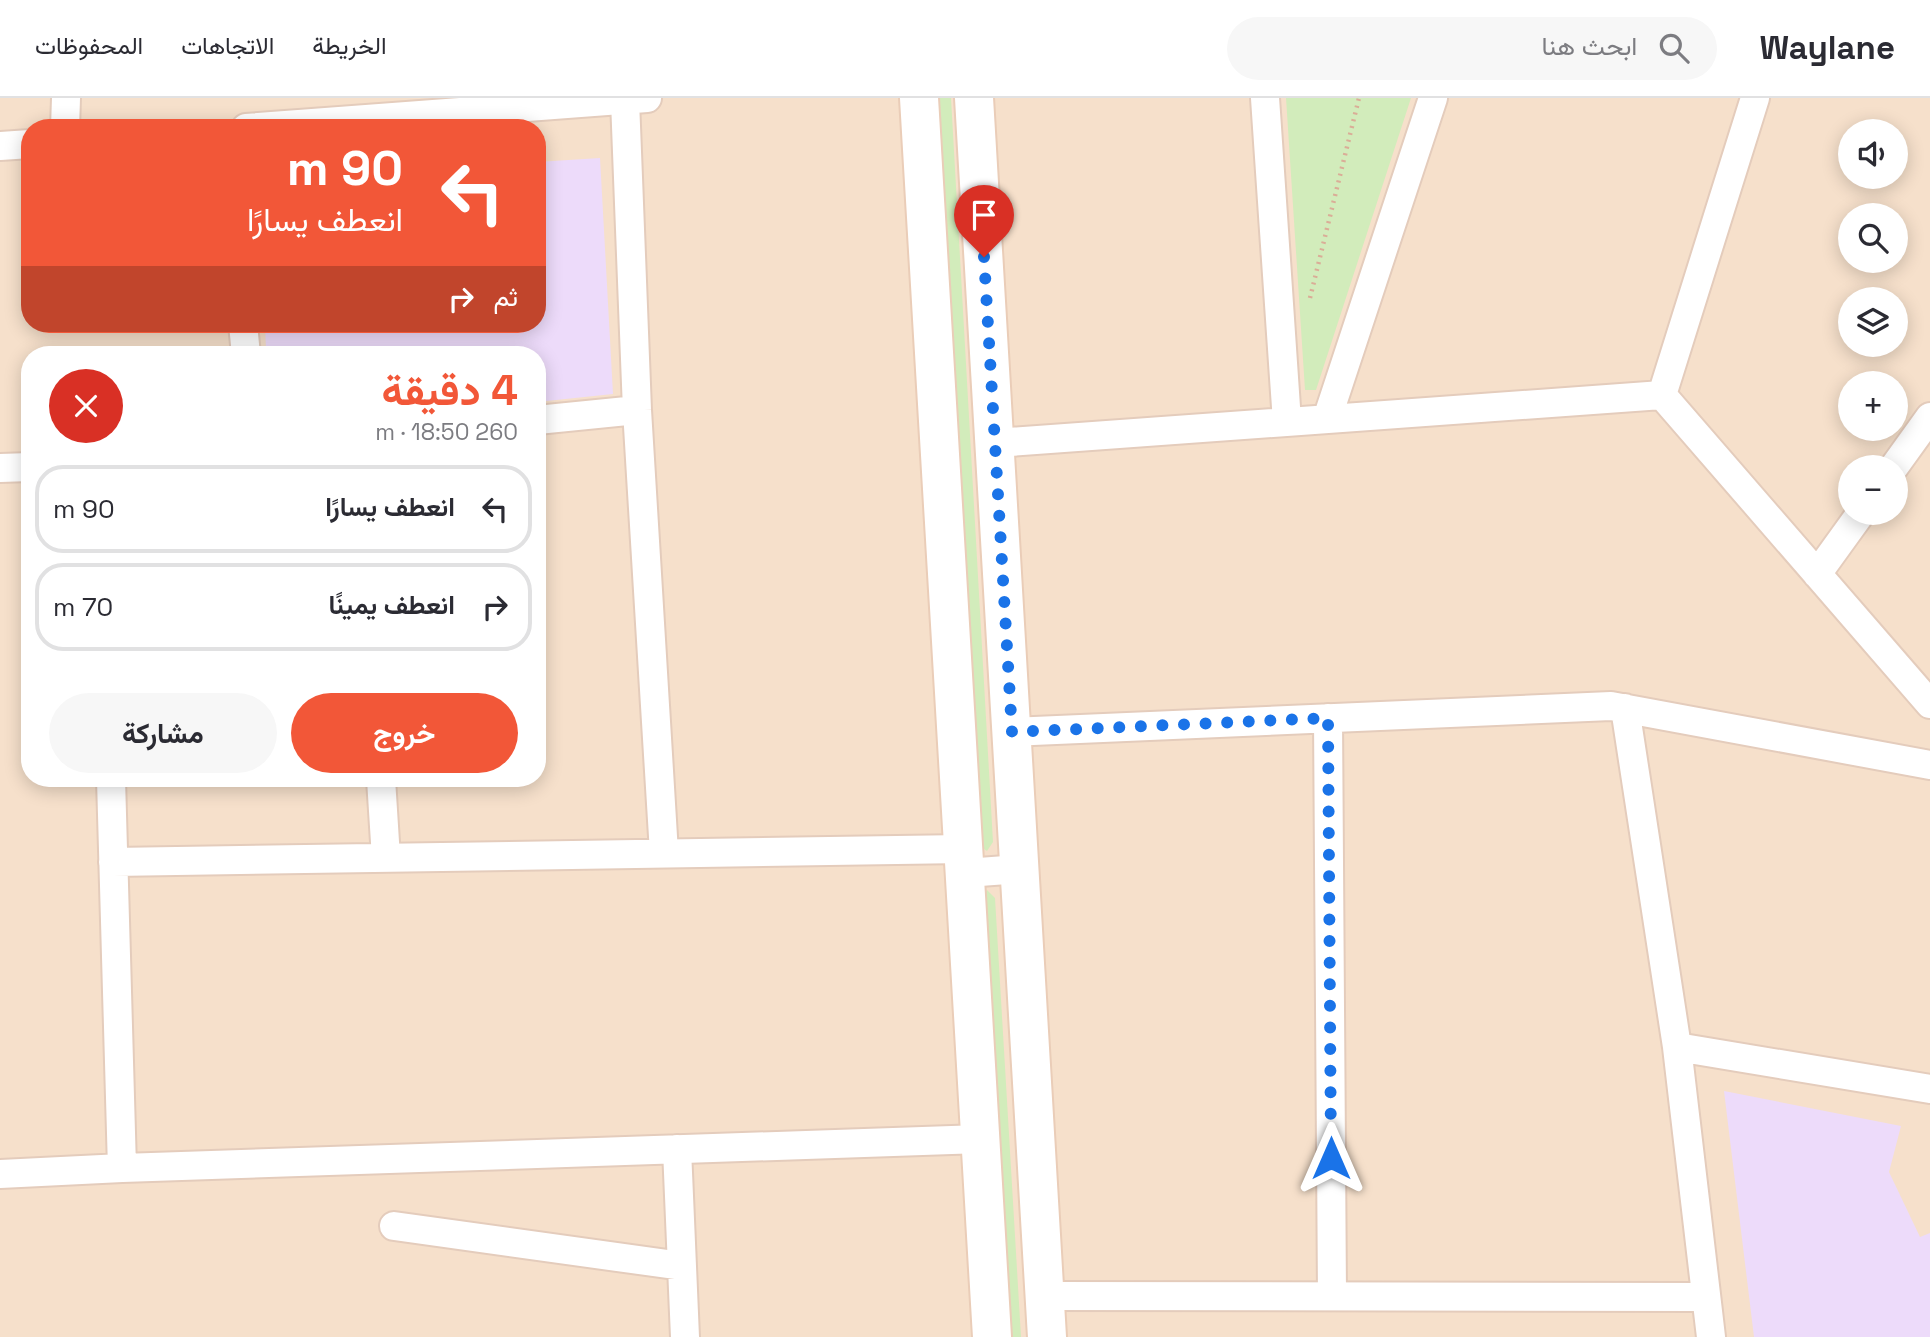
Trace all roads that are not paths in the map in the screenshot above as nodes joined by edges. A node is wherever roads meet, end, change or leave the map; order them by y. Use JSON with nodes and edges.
{"nodes":[{"id":1,"x":66,"y":98,"type":"edge"},
{"id":2,"x":919,"y":98,"type":"edge"},
{"id":3,"x":974,"y":98,"type":"edge"},
{"id":4,"x":1265,"y":98,"type":"edge"},
{"id":5,"x":1433,"y":98,"type":"edge"},
{"id":6,"x":1755,"y":98,"type":"edge"},
{"id":7,"x":636,"y":99,"type":"edge"},
{"id":8,"x":65,"y":119,"type":"edge"},
{"id":9,"x":367,"y":119,"type":"edge"},
{"id":10,"x":21,"y":145,"type":"edge"},
{"id":11,"x":0,"y":146,"type":"edge"},
{"id":12,"x":1661,"y":395,"type":"junction"},
{"id":13,"x":637,"y":410,"type":"junction"},
{"id":14,"x":1930,"y":417,"type":"edge"},
{"id":15,"x":546,"y":419,"type":"edge"},
{"id":16,"x":1327,"y":419,"type":"junction"},
{"id":17,"x":1287,"y":422,"type":"junction"},
{"id":18,"x":995,"y":443,"type":"junction"},
{"id":19,"x":1903,"y":455,"type":"edge"},
{"id":20,"x":21,"y":467,"type":"edge"},
{"id":21,"x":0,"y":468,"type":"edge"},
{"id":22,"x":1852,"y":525,"type":"edge"},
{"id":23,"x":1817,"y":574,"type":"junction"},
{"id":24,"x":1930,"y":704,"type":"edge"},
{"id":25,"x":1625,"y":708,"type":"junction"},
{"id":26,"x":1328,"y":718,"type":"junction"},
{"id":27,"x":1012,"y":732,"type":"junction"},
{"id":28,"x":1930,"y":765,"type":"edge"},
{"id":29,"x":111,"y":787,"type":"edge"},
{"id":30,"x":382,"y":787,"type":"edge"},
{"id":31,"x":664,"y":853,"type":"junction"},
{"id":32,"x":386,"y":858,"type":"junction"},
{"id":33,"x":965,"y":861,"type":"junction"},
{"id":34,"x":113,"y":862,"type":"junction"},
{"id":35,"x":1020,"y":869,"type":"junction"},
{"id":36,"x":1677,"y":1047,"type":"junction"},
{"id":37,"x":1930,"y":1089,"type":"edge"},
{"id":38,"x":981,"y":1139,"type":"junction"},
{"id":39,"x":677,"y":1149,"type":"junction"},
{"id":40,"x":122,"y":1168,"type":"junction"},
{"id":41,"x":0,"y":1174,"type":"edge"},
{"id":42,"x":394,"y":1226,"type":"dead end"},
{"id":43,"x":682,"y":1266,"type":"junction"},
{"id":44,"x":1044,"y":1296,"type":"junction"},
{"id":45,"x":1332,"y":1296,"type":"junction"},
{"id":46,"x":1706,"y":1297,"type":"junction"},
{"id":47,"x":685,"y":1337,"type":"edge"},
{"id":48,"x":992,"y":1337,"type":"edge"},
{"id":49,"x":1047,"y":1337,"type":"edge"},
{"id":50,"x":1711,"y":1337,"type":"edge"}],
"edges":[{"from":1,"to":8,"type":"street"},
{"from":2,"to":33,"type":"main road"},
{"from":3,"to":18,"type":"main road"},
{"from":4,"to":17,"type":"street"},
{"from":5,"to":16,"type":"street"},
{"from":6,"to":12,"type":"street"},
{"from":7,"to":9,"type":"street"},
{"from":7,"to":13,"type":"street"},
{"from":10,"to":11,"type":"street"},
{"from":12,"to":16,"type":"street"},
{"from":12,"to":23,"type":"street"},
{"from":13,"to":15,"type":"street"},
{"from":13,"to":31,"type":"street"},
{"from":14,"to":19,"type":"street"},
{"from":16,"to":17,"type":"street"},
{"from":17,"to":18,"type":"street"},
{"from":18,"to":27,"type":"main road"},
{"from":20,"to":21,"type":"street"},
{"from":22,"to":23,"type":"street"},
{"from":23,"to":24,"type":"street"},
{"from":25,"to":26,"type":"street"},
{"from":25,"to":28,"type":"street"},
{"from":25,"to":36,"type":"street"},
{"from":26,"to":27,"type":"street"},
{"from":26,"to":45,"type":"street"},
{"from":27,"to":35,"type":"main road"},
{"from":29,"to":34,"type":"street"},
{"from":30,"to":32,"type":"street"},
{"from":31,"to":32,"type":"street"},
{"from":31,"to":33,"type":"street"},
{"from":32,"to":34,"type":"street"},
{"from":33,"to":35,"type":"street"},
{"from":33,"to":38,"type":"main road"},
{"from":34,"to":40,"type":"street"},
{"from":35,"to":44,"type":"main road"},
{"from":36,"to":37,"type":"street"},
{"from":36,"to":46,"type":"street"},
{"from":38,"to":39,"type":"street"},
{"from":38,"to":48,"type":"main road"},
{"from":39,"to":40,"type":"street"},
{"from":39,"to":43,"type":"street"},
{"from":40,"to":41,"type":"street"},
{"from":42,"to":43,"type":"street"},
{"from":43,"to":47,"type":"street"},
{"from":44,"to":45,"type":"street"},
{"from":44,"to":49,"type":"main road"},
{"from":45,"to":46,"type":"street"},
{"from":46,"to":50,"type":"street"}]}
